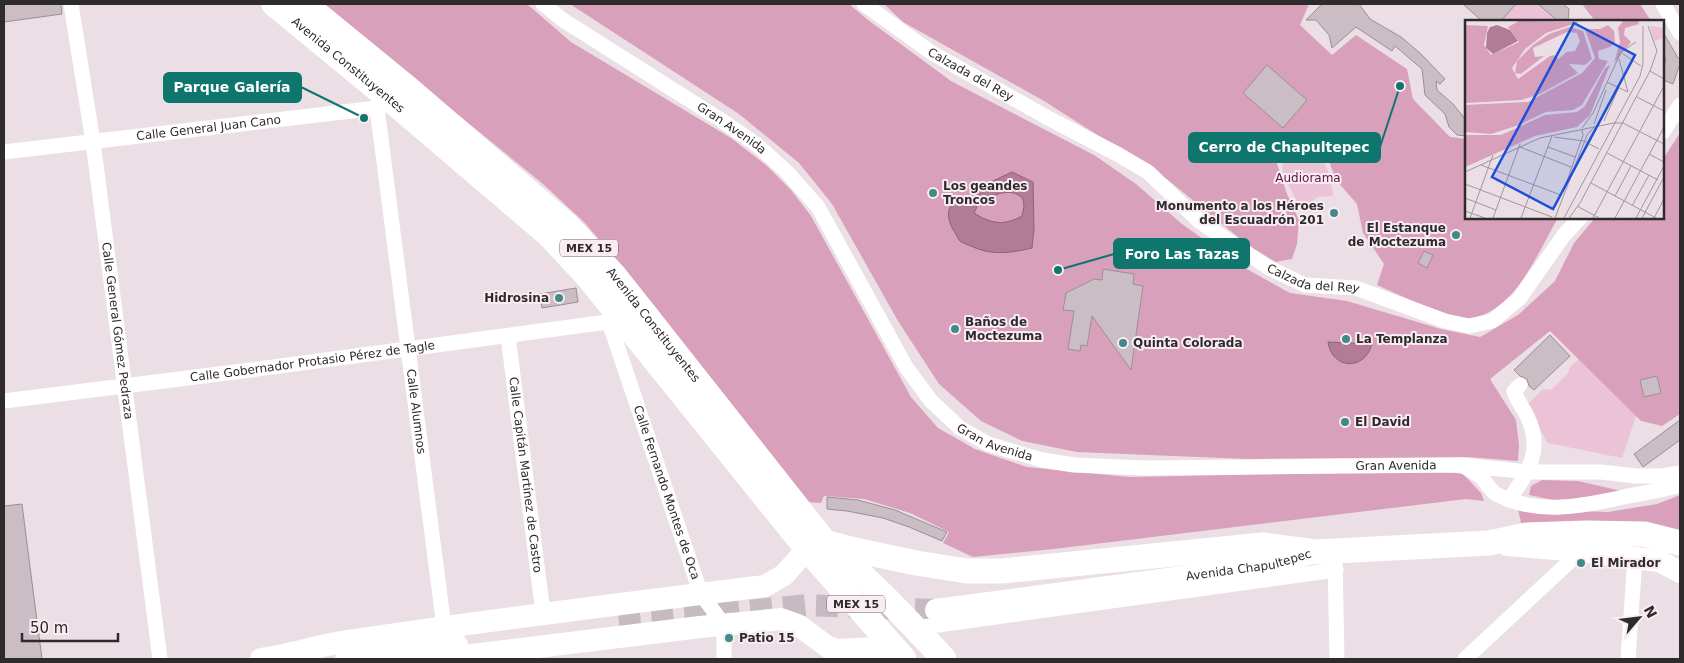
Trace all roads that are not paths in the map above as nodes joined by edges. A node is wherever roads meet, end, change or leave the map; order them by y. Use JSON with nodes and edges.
{"nodes":[{"id":1,"x":71,"y":4,"type":"edge"},
{"id":2,"x":274,"y":4,"type":"edge"},
{"id":3,"x":305,"y":4,"type":"edge"},
{"id":4,"x":543,"y":4,"type":"edge"},
{"id":5,"x":864,"y":4,"type":"edge"},
{"id":6,"x":1663,"y":4,"type":"edge"},
{"id":7,"x":1680,"y":33,"type":"edge"},
{"id":8,"x":393,"y":100,"type":"junction"},
{"id":9,"x":1680,"y":105,"type":"edge"},
{"id":10,"x":1664,"y":130,"type":"edge"},
{"id":11,"x":93,"y":142,"type":"junction"},
{"id":12,"x":4,"y":152,"type":"edge"},
{"id":13,"x":1579,"y":219,"type":"edge"},
{"id":14,"x":616,"y":321,"type":"junction"},
{"id":15,"x":508,"y":336,"type":"junction"},
{"id":16,"x":408,"y":350,"type":"junction"},
{"id":17,"x":1520,"y":385,"type":"dead end"},
{"id":18,"x":124,"y":386,"type":"junction"},
{"id":19,"x":4,"y":401,"type":"edge"},
{"id":20,"x":1462,"y":465,"type":"junction"},
{"id":21,"x":1529,"y":472,"type":"junction"},
{"id":22,"x":1680,"y":473,"type":"edge"},
{"id":23,"x":1680,"y":485,"type":"edge"},
{"id":24,"x":1509,"y":500,"type":"junction"},
{"id":25,"x":1489,"y":543,"type":"junction"},
{"id":26,"x":1680,"y":543,"type":"edge"},
{"id":27,"x":815,"y":545,"type":"junction"},
{"id":28,"x":1581,"y":551,"type":"junction"},
{"id":29,"x":1329,"y":557,"type":"junction"},
{"id":30,"x":1635,"y":557,"type":"junction"},
{"id":31,"x":1680,"y":572,"type":"edge"},
{"id":32,"x":697,"y":595,"type":"junction"},
{"id":33,"x":936,"y":610,"type":"tunnel mouth"},
{"id":34,"x":543,"y":613,"type":"junction"},
{"id":35,"x":619,"y":624,"type":"tunnel mouth"},
{"id":36,"x":724,"y":625,"type":"junction"},
{"id":37,"x":444,"y":627,"type":"junction"},
{"id":38,"x":916,"y":628,"type":"junction"},
{"id":39,"x":658,"y":632,"type":"junction"},
{"id":40,"x":819,"y":650,"type":"edge"},
{"id":41,"x":899,"y":653,"type":"edge"},
{"id":42,"x":269,"y":658,"type":"edge"},
{"id":43,"x":160,"y":659,"type":"edge"},
{"id":44,"x":344,"y":659,"type":"edge"},
{"id":45,"x":444,"y":659,"type":"edge"},
{"id":46,"x":724,"y":659,"type":"edge"},
{"id":47,"x":944,"y":659,"type":"edge"},
{"id":48,"x":1337,"y":659,"type":"edge"},
{"id":49,"x":1465,"y":659,"type":"edge"},
{"id":50,"x":1628,"y":659,"type":"edge"}],
"edges":[{"from":1,"to":11,"type":"street","name":"Calle General Gómez Pedraza"},
{"from":2,"to":8,"type":"main road","name":"Avenida Constituyentes","number":"MEX 15"},
{"from":3,"to":8,"type":"main road","name":"Avenida Constituyentes","number":"MEX 15"},
{"from":4,"to":20,"type":"street","name":"Gran Avenida"},
{"from":5,"to":13,"type":"street","name":"Calzada del Rey"},
{"from":6,"to":7,"type":"street"},
{"from":8,"to":11,"type":"street","name":"Calle General Juan Cano"},
{"from":8,"to":14,"type":"main road","name":"Avenida Constituyentes","number":"MEX 15"},
{"from":8,"to":16,"type":"street","name":"Calle Alumnos"},
{"from":8,"to":27,"type":"main road","name":"Avenida Constituyentes","number":"MEX 15"},
{"from":9,"to":10,"type":"street"},
{"from":11,"to":12,"type":"street","name":"Calle General Juan Cano"},
{"from":11,"to":18,"type":"street","name":"Calle General Gómez Pedraza"},
{"from":14,"to":15,"type":"street","name":"Calle Gobernador Protasio Pérez de Tagle"},
{"from":14,"to":27,"type":"main road","name":"Avenida Constituyentes","number":"MEX 15"},
{"from":14,"to":32,"type":"street","name":"Calle Fernando Montes de Oca"},
{"from":15,"to":16,"type":"street","name":"Calle Gobernador Protasio Pérez de Tagle"},
{"from":15,"to":34,"type":"street","name":"Calle Capitán Martínez de Castro"},
{"from":16,"to":18,"type":"street","name":"Calle Gobernador Protasio Pérez de Tagle"},
{"from":16,"to":37,"type":"street","name":"Calle Alumnos"},
{"from":17,"to":21,"type":"street"},
{"from":18,"to":19,"type":"street","name":"Calle Gobernador Protasio Pérez de Tagle"},
{"from":18,"to":43,"type":"street","name":"Calle General Gómez Pedraza"},
{"from":20,"to":21,"type":"street","name":"Gran Avenida"},
{"from":20,"to":24,"type":"street"},
{"from":21,"to":22,"type":"street","name":"Gran Avenida"},
{"from":21,"to":24,"type":"street"},
{"from":23,"to":24,"type":"street"},
{"from":25,"to":26,"type":"main road"},
{"from":25,"to":28,"type":"street","name":"Avenida Chapultepec"},
{"from":25,"to":29,"type":"main road","name":"Avenida Chapultepec"},
{"from":27,"to":29,"type":"main road"},
{"from":27,"to":32,"type":"street"},
{"from":27,"to":38,"type":"main road","name":"Avenida Constituyentes","number":"MEX 15"},
{"from":27,"to":41,"type":"main road","name":"Avenida Constituyentes","number":"MEX 15"},
{"from":28,"to":30,"type":"street","name":"Avenida Chapultepec"},
{"from":28,"to":49,"type":"street"},
{"from":29,"to":33,"type":"street","name":"Avenida Chapultepec"},
{"from":29,"to":38,"type":"street","name":"Avenida Chapultepec"},
{"from":29,"to":48,"type":"street"},
{"from":30,"to":31,"type":"street","name":"Avenida Chapultepec"},
{"from":30,"to":50,"type":"street"},
{"from":32,"to":34,"type":"street"},
{"from":32,"to":36,"type":"street","name":"Calle Fernando Montes de Oca"},
{"from":32,"to":39,"type":"street"},
{"from":34,"to":37,"type":"street"},
{"from":35,"to":44,"type":"street"},
{"from":36,"to":39,"type":"street"},
{"from":36,"to":40,"type":"street"},
{"from":36,"to":46,"type":"street"},
{"from":37,"to":42,"type":"street"},
{"from":38,"to":47,"type":"main road","name":"Avenida Constituyentes","number":"MEX 15"},
{"from":39,"to":45,"type":"street"},
{"from":40,"to":41,"type":"street"},
{"from":42,"to":44,"type":"street"}]}
